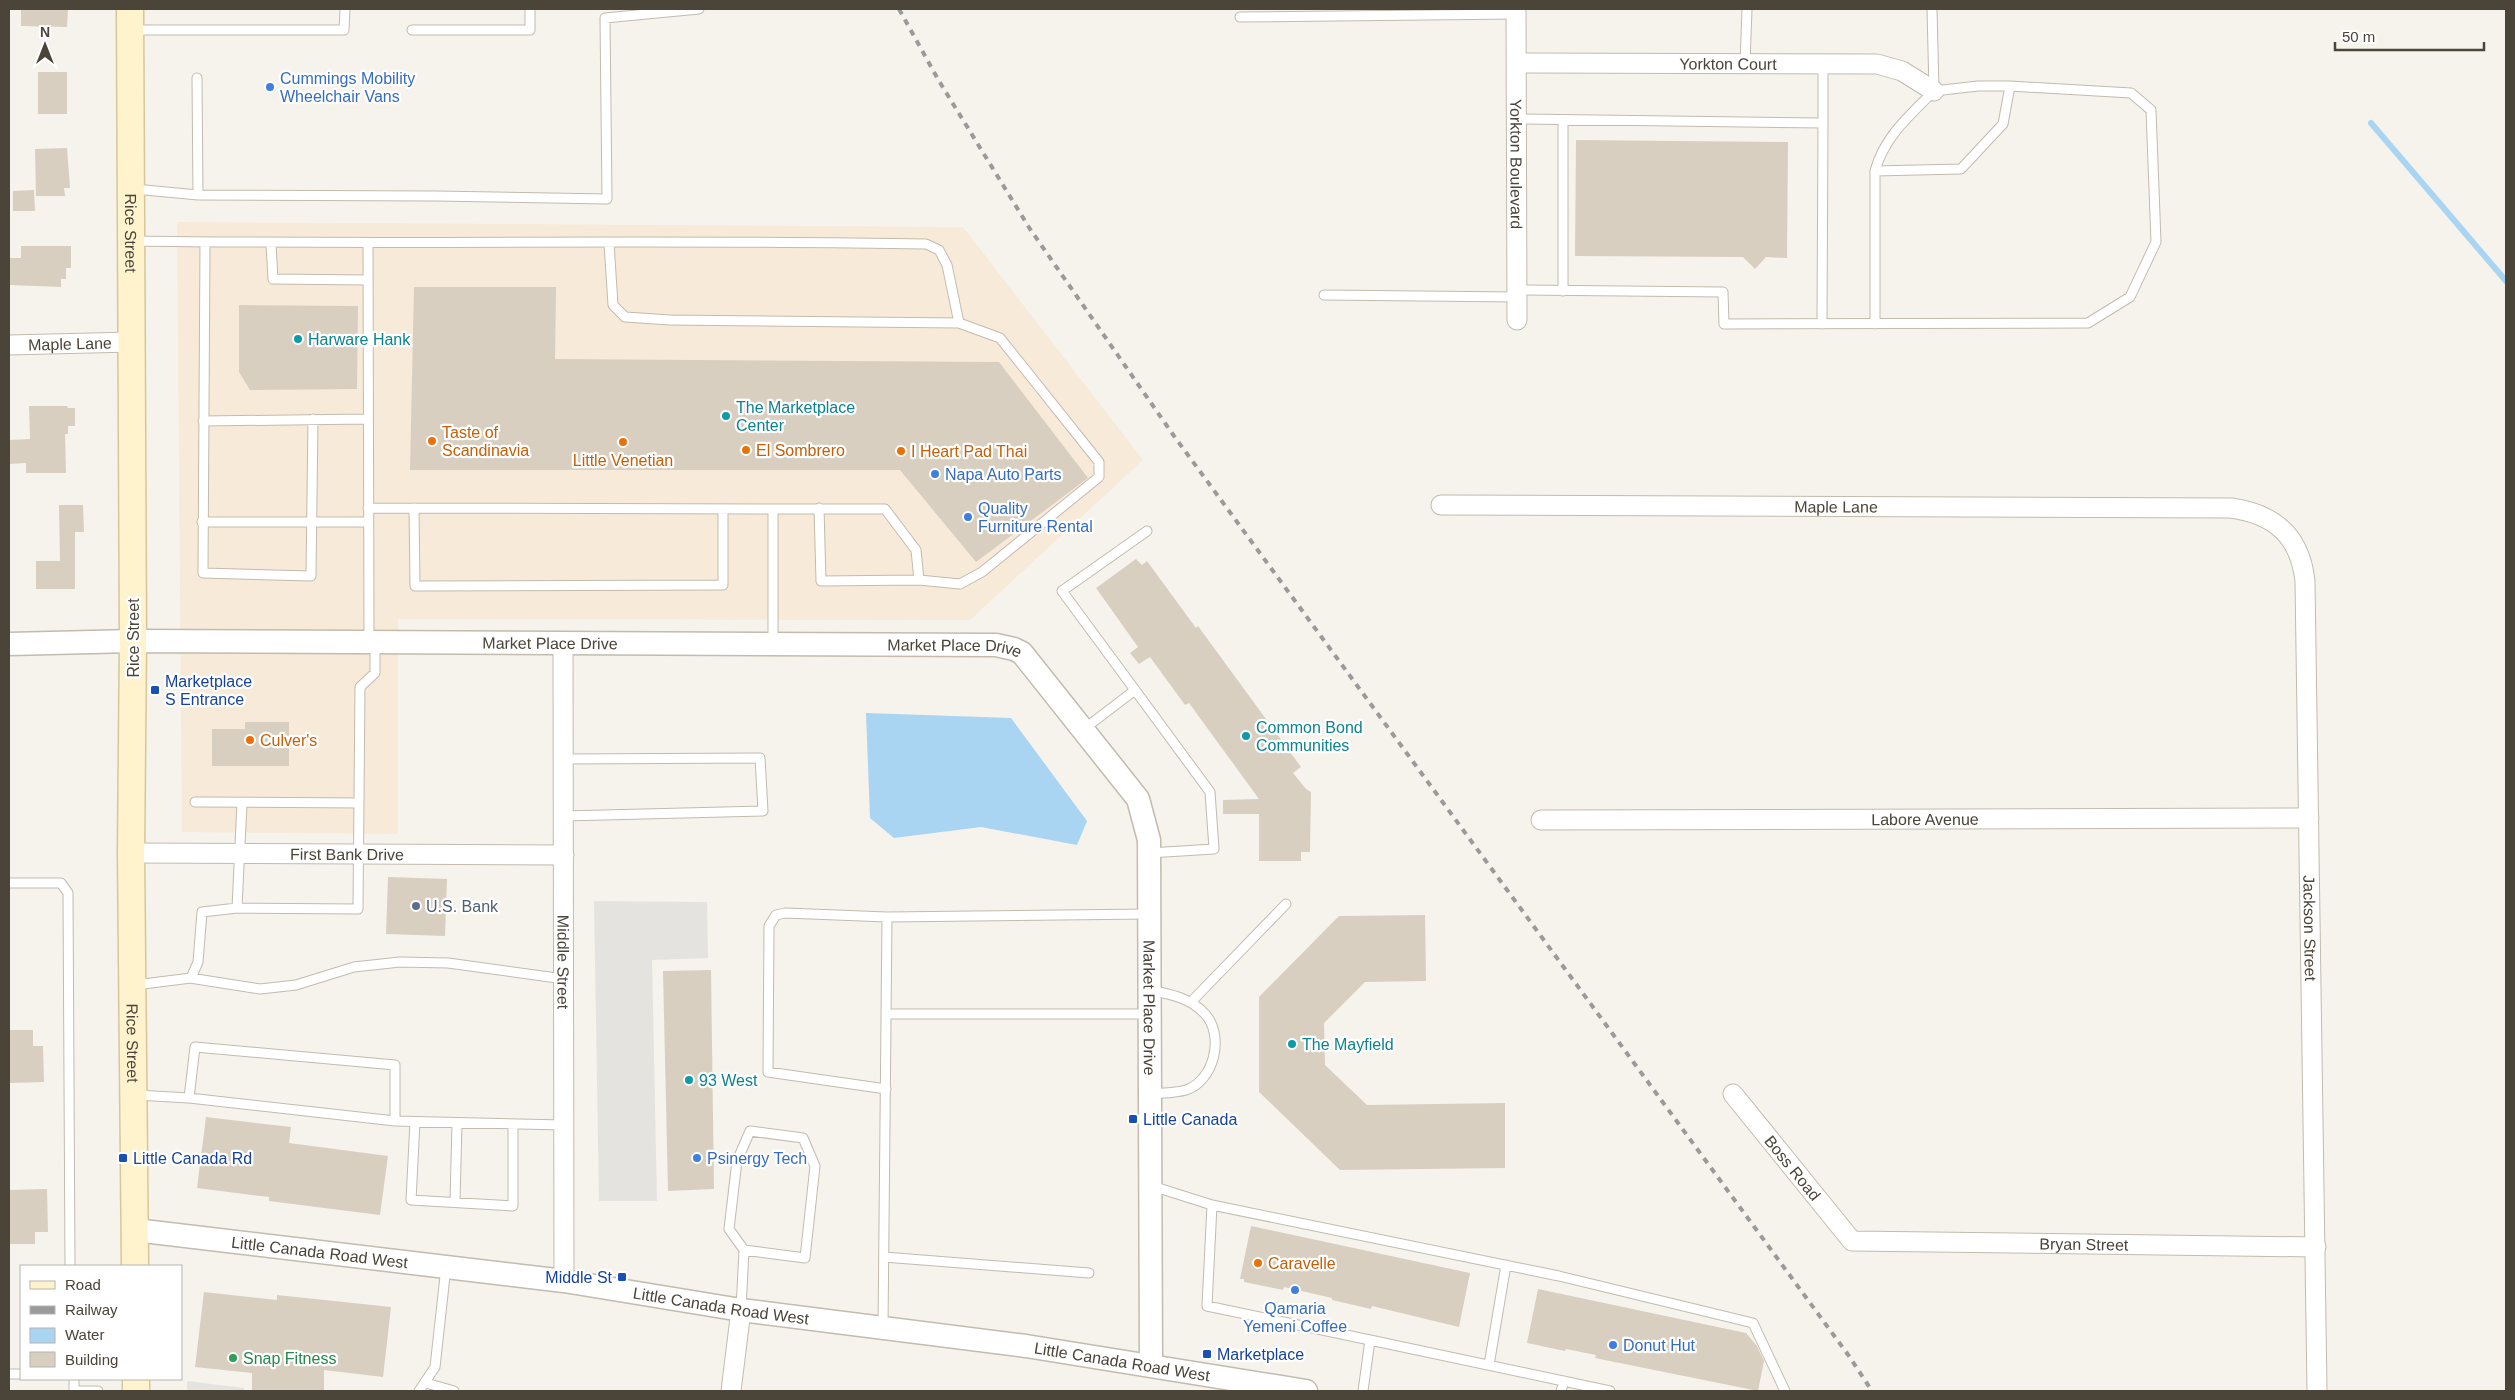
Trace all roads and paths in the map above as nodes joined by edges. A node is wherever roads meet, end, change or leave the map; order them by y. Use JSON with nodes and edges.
{"nodes":[{"id":1,"x":345,"y":9,"type":"edge"},
{"id":2,"x":530,"y":9,"type":"edge"},
{"id":3,"x":699,"y":9,"type":"edge"},
{"id":4,"x":1747,"y":9,"type":"edge"},
{"id":5,"x":1932,"y":9,"type":"edge"},
{"id":6,"x":1516,"y":12,"type":"edge"},
{"id":7,"x":1240,"y":17,"type":"dead end"},
{"id":8,"x":130,"y":19,"type":"edge"},
{"id":9,"x":412,"y":30,"type":"dead end"},
{"id":10,"x":1517,"y":63,"type":"junction"},
{"id":11,"x":1745,"y":64,"type":"junction"},
{"id":12,"x":1823,"y":64,"type":"junction"},
{"id":13,"x":197,"y":78,"type":"dead end"},
{"id":14,"x":2010,"y":86,"type":"junction"},
{"id":15,"x":1934,"y":91,"type":"junction"},
{"id":16,"x":1517,"y":119,"type":"junction"},
{"id":17,"x":1563,"y":120,"type":"junction"},
{"id":18,"x":1823,"y":123,"type":"junction"},
{"id":19,"x":1876,"y":171,"type":"junction"},
{"id":20,"x":131,"y":188,"type":"junction"},
{"id":21,"x":198,"y":195,"type":"junction"},
{"id":22,"x":131,"y":241,"type":"junction"},
{"id":23,"x":205,"y":242,"type":"junction"},
{"id":24,"x":368,"y":243,"type":"junction"},
{"id":25,"x":609,"y":243,"type":"junction"},
{"id":26,"x":271,"y":244,"type":"junction"},
{"id":27,"x":367,"y":280,"type":"junction"},
{"id":28,"x":1563,"y":291,"type":"junction"},
{"id":29,"x":1517,"y":294,"type":"junction"},
{"id":30,"x":1324,"y":295,"type":"dead end"},
{"id":31,"x":1517,"y":320,"type":"dead end"},
{"id":32,"x":959,"y":322,"type":"junction"},
{"id":33,"x":1822,"y":324,"type":"junction"},
{"id":34,"x":1876,"y":324,"type":"junction"},
{"id":35,"x":132,"y":342,"type":"junction"},
{"id":36,"x":9,"y":345,"type":"edge"},
{"id":37,"x":313,"y":419,"type":"junction"},
{"id":38,"x":368,"y":419,"type":"junction"},
{"id":39,"x":203,"y":421,"type":"junction"},
{"id":40,"x":1441,"y":505,"type":"dead end"},
{"id":41,"x":368,"y":508,"type":"junction"},
{"id":42,"x":414,"y":508,"type":"junction"},
{"id":43,"x":819,"y":508,"type":"junction"},
{"id":44,"x":2231,"y":508,"type":"joint"},
{"id":45,"x":723,"y":509,"type":"junction"},
{"id":46,"x":773,"y":509,"type":"junction"},
{"id":47,"x":312,"y":521,"type":"junction"},
{"id":48,"x":202,"y":522,"type":"junction"},
{"id":49,"x":368,"y":522,"type":"junction"},
{"id":50,"x":1147,"y":531,"type":"dead end"},
{"id":51,"x":919,"y":580,"type":"junction"},
{"id":52,"x":133,"y":641,"type":"junction"},
{"id":53,"x":372,"y":642,"type":"junction"},
{"id":54,"x":563,"y":642,"type":"junction"},
{"id":55,"x":9,"y":644,"type":"edge"},
{"id":56,"x":773,"y":644,"type":"junction"},
{"id":57,"x":1135,"y":690,"type":"junction"},
{"id":58,"x":1083,"y":729,"type":"junction"},
{"id":59,"x":564,"y":759,"type":"junction"},
{"id":60,"x":195,"y":802,"type":"dead end"},
{"id":61,"x":242,"y":803,"type":"junction"},
{"id":62,"x":359,"y":803,"type":"junction"},
{"id":63,"x":564,"y":816,"type":"junction"},
{"id":64,"x":2309,"y":818,"type":"junction"},
{"id":65,"x":1541,"y":820,"type":"dead end"},
{"id":66,"x":131,"y":853,"type":"junction"},
{"id":67,"x":1148,"y":853,"type":"junction"},
{"id":68,"x":241,"y":854,"type":"junction"},
{"id":69,"x":358,"y":854,"type":"junction"},
{"id":70,"x":564,"y":855,"type":"junction"},
{"id":71,"x":9,"y":883,"type":"edge"},
{"id":72,"x":1286,"y":904,"type":"dead end"},
{"id":73,"x":237,"y":908,"type":"junction"},
{"id":74,"x":1149,"y":914,"type":"junction"},
{"id":75,"x":887,"y":917,"type":"junction"},
{"id":76,"x":190,"y":978,"type":"junction"},
{"id":77,"x":564,"y":979,"type":"junction"},
{"id":78,"x":132,"y":986,"type":"junction"},
{"id":79,"x":1149,"y":990,"type":"junction"},
{"id":80,"x":1190,"y":1002,"type":"junction"},
{"id":81,"x":887,"y":1014,"type":"junction"},
{"id":82,"x":1150,"y":1014,"type":"junction"},
{"id":83,"x":886,"y":1089,"type":"junction"},
{"id":84,"x":1150,"y":1094,"type":"junction"},
{"id":85,"x":1733,"y":1094,"type":"dead end"},
{"id":86,"x":134,"y":1095,"type":"junction"},
{"id":87,"x":189,"y":1098,"type":"junction"},
{"id":88,"x":395,"y":1122,"type":"junction"},
{"id":89,"x":415,"y":1122,"type":"junction"},
{"id":90,"x":456,"y":1123,"type":"junction"},
{"id":91,"x":513,"y":1125,"type":"junction"},
{"id":92,"x":564,"y":1125,"type":"junction"},
{"id":93,"x":1150,"y":1186,"type":"junction"},
{"id":94,"x":455,"y":1202,"type":"junction"},
{"id":95,"x":1212,"y":1206,"type":"junction"},
{"id":96,"x":135,"y":1230,"type":"junction"},
{"id":97,"x":1852,"y":1241,"type":"joint"},
{"id":98,"x":2316,"y":1247,"type":"junction"},
{"id":99,"x":744,"y":1250,"type":"junction"},
{"id":100,"x":884,"y":1257,"type":"junction"},
{"id":101,"x":70,"y":1265,"type":"edge"},
{"id":102,"x":136,"y":1265,"type":"edge"},
{"id":103,"x":1506,"y":1265,"type":"junction"},
{"id":104,"x":446,"y":1267,"type":"junction"},
{"id":105,"x":1090,"y":1273,"type":"dead end"},
{"id":106,"x":564,"y":1281,"type":"junction"},
{"id":107,"x":742,"y":1310,"type":"junction"},
{"id":108,"x":883,"y":1328,"type":"junction"},
{"id":109,"x":1370,"y":1340,"type":"junction"},
{"id":110,"x":1151,"y":1366,"type":"junction"},
{"id":111,"x":1489,"y":1366,"type":"junction"},
{"id":112,"x":1564,"y":1381,"type":"junction"},
{"id":113,"x":426,"y":1383,"type":"junction"},
{"id":114,"x":74,"y":1391,"type":"edge"},
{"id":115,"x":98,"y":1391,"type":"edge"},
{"id":116,"x":419,"y":1391,"type":"edge"},
{"id":117,"x":454,"y":1391,"type":"edge"},
{"id":118,"x":731,"y":1391,"type":"edge"},
{"id":119,"x":1306,"y":1391,"type":"edge"},
{"id":120,"x":1363,"y":1391,"type":"edge"},
{"id":121,"x":1561,"y":1391,"type":"edge"},
{"id":122,"x":1610,"y":1391,"type":"edge"},
{"id":123,"x":1785,"y":1391,"type":"edge"},
{"id":124,"x":2317,"y":1391,"type":"edge"}],
"edges":[{"from":1,"to":8,"type":"lane"},
{"from":2,"to":9,"type":"lane"},
{"from":3,"to":21,"type":"lane"},
{"from":4,"to":11,"type":"lane"},
{"from":5,"to":15,"type":"lane"},
{"from":6,"to":7,"type":"lane"},
{"from":6,"to":10,"type":"street","name":"Yorkton Boulevard"},
{"from":8,"to":20,"type":"main road","name":"Rice Street"},
{"from":10,"to":11,"type":"street","name":"Yorkton Court"},
{"from":10,"to":16,"type":"street","name":"Yorkton Boulevard"},
{"from":11,"to":12,"type":"street","name":"Yorkton Court"},
{"from":12,"to":15,"type":"street","name":"Yorkton Court"},
{"from":12,"to":18,"type":"lane"},
{"from":13,"to":21,"type":"lane"},
{"from":14,"to":15,"type":"lane"},
{"from":14,"to":19,"type":"lane"},
{"from":14,"to":34,"type":"lane"},
{"from":15,"to":19,"type":"lane"},
{"from":16,"to":17,"type":"lane"},
{"from":16,"to":29,"type":"street","name":"Yorkton Boulevard"},
{"from":17,"to":18,"type":"lane"},
{"from":17,"to":28,"type":"lane"},
{"from":18,"to":33,"type":"lane"},
{"from":19,"to":34,"type":"lane"},
{"from":20,"to":21,"type":"lane"},
{"from":20,"to":22,"type":"main road","name":"Rice Street"},
{"from":22,"to":23,"type":"lane"},
{"from":22,"to":35,"type":"main road","name":"Rice Street"},
{"from":23,"to":26,"type":"lane"},
{"from":23,"to":39,"type":"lane"},
{"from":24,"to":25,"type":"lane"},
{"from":24,"to":26,"type":"lane"},
{"from":24,"to":27,"type":"lane"},
{"from":25,"to":32,"type":"lane"},
{"from":25,"to":32,"type":"lane"},
{"from":26,"to":27,"type":"lane"},
{"from":27,"to":38,"type":"lane"},
{"from":28,"to":29,"type":"lane"},
{"from":28,"to":33,"type":"lane"},
{"from":29,"to":30,"type":"lane"},
{"from":29,"to":31,"type":"street","name":"Yorkton Boulevard"},
{"from":32,"to":51,"type":"lane"},
{"from":33,"to":34,"type":"lane"},
{"from":35,"to":36,"type":"street","name":"Maple Lane"},
{"from":35,"to":52,"type":"main road","name":"Rice Street"},
{"from":37,"to":38,"type":"lane"},
{"from":37,"to":39,"type":"lane"},
{"from":37,"to":47,"type":"lane"},
{"from":38,"to":41,"type":"lane"},
{"from":39,"to":48,"type":"lane"},
{"from":40,"to":44,"type":"street","name":"Maple Lane"},
{"from":41,"to":42,"type":"lane"},
{"from":41,"to":49,"type":"lane"},
{"from":42,"to":45,"type":"lane"},
{"from":42,"to":45,"type":"lane"},
{"from":43,"to":46,"type":"lane"},
{"from":43,"to":51,"type":"lane"},
{"from":43,"to":51,"type":"lane"},
{"from":44,"to":64,"type":"street","name":"Jackson Street"},
{"from":45,"to":46,"type":"lane"},
{"from":46,"to":56,"type":"lane"},
{"from":47,"to":48,"type":"lane"},
{"from":47,"to":48,"type":"lane"},
{"from":47,"to":49,"type":"lane"},
{"from":49,"to":53,"type":"lane"},
{"from":50,"to":57,"type":"lane"},
{"from":52,"to":53,"type":"street","name":"Market Place Drive"},
{"from":52,"to":55,"type":"street","name":"Market Place Drive"},
{"from":52,"to":66,"type":"main road","name":"Rice Street"},
{"from":53,"to":54,"type":"street","name":"Market Place Drive"},
{"from":53,"to":62,"type":"lane"},
{"from":54,"to":56,"type":"street","name":"Market Place Drive"},
{"from":54,"to":59,"type":"street","name":"Middle Street"},
{"from":56,"to":58,"type":"street","name":"Market Place Drive"},
{"from":57,"to":58,"type":"lane"},
{"from":57,"to":67,"type":"lane"},
{"from":58,"to":67,"type":"street","name":"Market Place Drive"},
{"from":59,"to":63,"type":"street","name":"Middle Street"},
{"from":59,"to":63,"type":"lane"},
{"from":60,"to":61,"type":"lane"},
{"from":61,"to":62,"type":"lane"},
{"from":61,"to":68,"type":"lane"},
{"from":62,"to":69,"type":"lane"},
{"from":63,"to":70,"type":"street","name":"Middle Street"},
{"from":64,"to":65,"type":"street","name":"Labore Avenue"},
{"from":64,"to":98,"type":"street","name":"Jackson Street"},
{"from":66,"to":68,"type":"street","name":"First Bank Drive"},
{"from":66,"to":78,"type":"main road","name":"Rice Street"},
{"from":67,"to":74,"type":"street","name":"Market Place Drive"},
{"from":68,"to":69,"type":"street","name":"First Bank Drive"},
{"from":68,"to":73,"type":"lane"},
{"from":69,"to":70,"type":"street","name":"First Bank Drive"},
{"from":69,"to":73,"type":"lane"},
{"from":70,"to":77,"type":"street","name":"Middle Street"},
{"from":71,"to":101,"type":"lane"},
{"from":72,"to":80,"type":"lane"},
{"from":73,"to":76,"type":"lane"},
{"from":74,"to":75,"type":"lane"},
{"from":74,"to":79,"type":"street","name":"Market Place Drive"},
{"from":75,"to":81,"type":"lane"},
{"from":75,"to":83,"type":"lane"},
{"from":76,"to":77,"type":"lane"},
{"from":76,"to":78,"type":"lane"},
{"from":77,"to":92,"type":"street","name":"Middle Street"},
{"from":78,"to":86,"type":"main road","name":"Rice Street"},
{"from":79,"to":80,"type":"lane"},
{"from":79,"to":82,"type":"street","name":"Market Place Drive"},
{"from":80,"to":84,"type":"lane"},
{"from":81,"to":82,"type":"lane"},
{"from":81,"to":83,"type":"lane"},
{"from":82,"to":84,"type":"street","name":"Market Place Drive"},
{"from":83,"to":100,"type":"lane"},
{"from":84,"to":93,"type":"street","name":"Market Place Drive"},
{"from":85,"to":97,"type":"street","name":"Boss Road"},
{"from":86,"to":87,"type":"lane"},
{"from":86,"to":96,"type":"main road","name":"Rice Street"},
{"from":87,"to":88,"type":"lane"},
{"from":87,"to":88,"type":"lane"},
{"from":88,"to":89,"type":"lane"},
{"from":89,"to":90,"type":"lane"},
{"from":89,"to":94,"type":"lane"},
{"from":90,"to":91,"type":"lane"},
{"from":90,"to":94,"type":"lane"},
{"from":91,"to":92,"type":"lane"},
{"from":91,"to":94,"type":"lane"},
{"from":92,"to":106,"type":"street","name":"Middle Street"},
{"from":93,"to":95,"type":"lane"},
{"from":93,"to":110,"type":"street","name":"Market Place Drive"},
{"from":95,"to":103,"type":"lane"},
{"from":95,"to":109,"type":"lane"},
{"from":96,"to":102,"type":"main road","name":"Rice Street"},
{"from":96,"to":104,"type":"street","name":"Little Canada Road West"},
{"from":97,"to":98,"type":"street","name":"Bryan Street"},
{"from":98,"to":124,"type":"street","name":"Jackson Street"},
{"from":99,"to":99,"type":"lane"},
{"from":99,"to":107,"type":"lane"},
{"from":100,"to":105,"type":"lane"},
{"from":100,"to":108,"type":"lane"},
{"from":103,"to":111,"type":"lane"},
{"from":103,"to":123,"type":"lane"},
{"from":104,"to":106,"type":"street","name":"Little Canada Road West"},
{"from":104,"to":113,"type":"lane"},
{"from":106,"to":107,"type":"street","name":"Little Canada Road West"},
{"from":107,"to":108,"type":"street","name":"Little Canada Road West"},
{"from":107,"to":118,"type":"street"},
{"from":108,"to":110,"type":"street","name":"Little Canada Road West"},
{"from":109,"to":111,"type":"lane"},
{"from":109,"to":120,"type":"lane"},
{"from":110,"to":119,"type":"street","name":"Little Canada Road West"},
{"from":111,"to":112,"type":"lane"},
{"from":112,"to":121,"type":"lane"},
{"from":112,"to":122,"type":"lane"},
{"from":113,"to":116,"type":"lane"},
{"from":113,"to":117,"type":"lane"},
{"from":114,"to":115,"type":"lane"}]}
